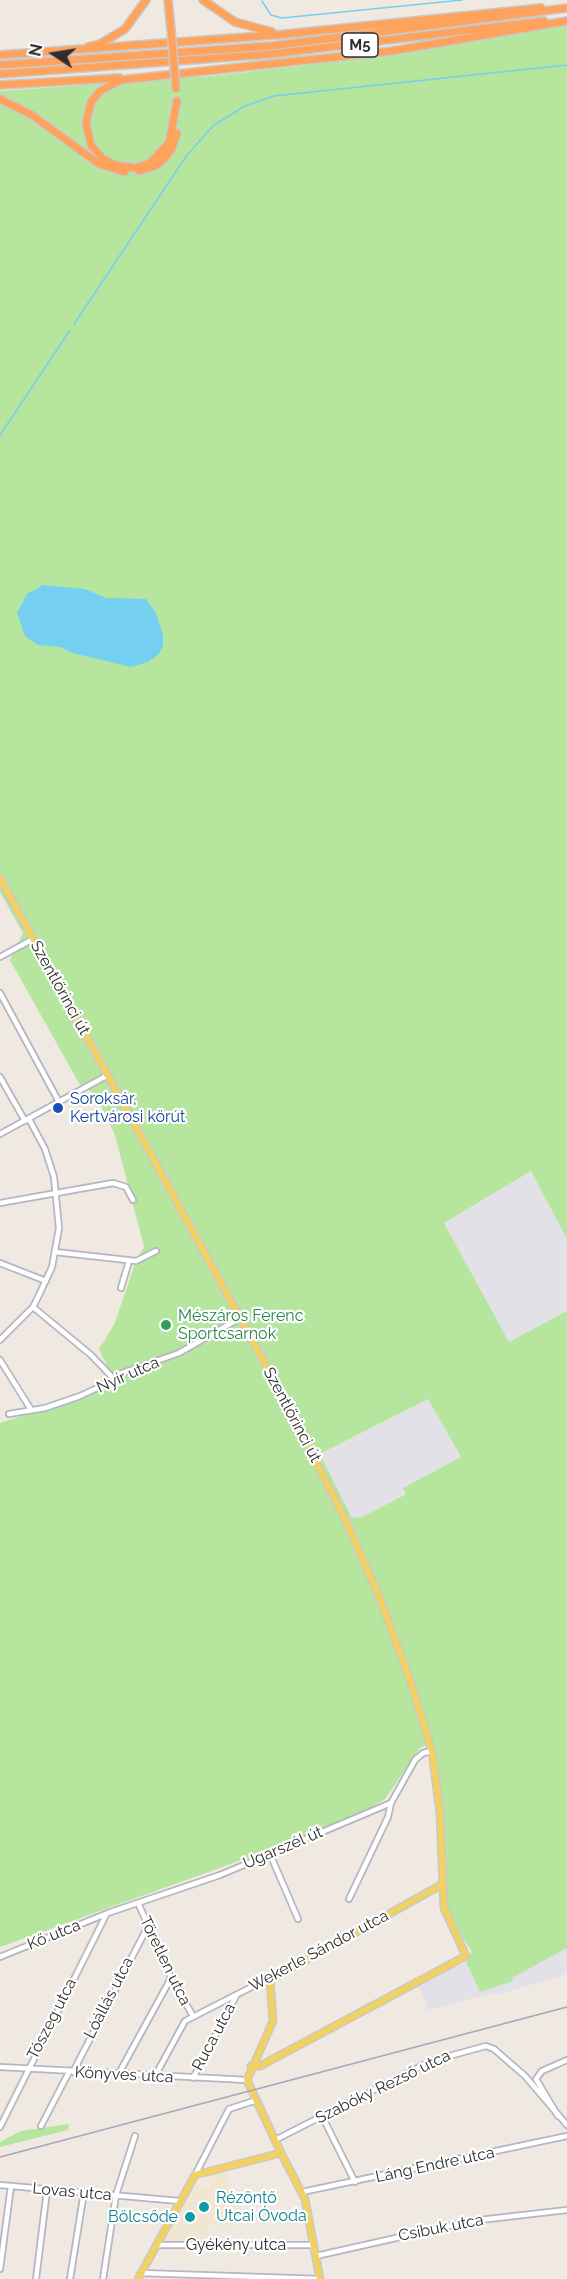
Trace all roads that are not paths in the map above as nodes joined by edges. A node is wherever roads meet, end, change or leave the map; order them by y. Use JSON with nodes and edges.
{"nodes":[{"id":1,"x":146,"y":0,"type":"edge"},
{"id":2,"x":168,"y":0,"type":"edge"},
{"id":3,"x":203,"y":0,"type":"edge"},
{"id":4,"x":567,"y":8,"type":"edge"},
{"id":5,"x":567,"y":19,"type":"edge"},
{"id":6,"x":308,"y":31,"type":"junction"},
{"id":7,"x":68,"y":51,"type":"junction"},
{"id":8,"x":0,"y":55,"type":"edge"},
{"id":9,"x":0,"y":65,"type":"edge"},
{"id":10,"x":0,"y":74,"type":"edge"},
{"id":11,"x":136,"y":78,"type":"junction"},
{"id":12,"x":0,"y":85,"type":"edge"},
{"id":13,"x":0,"y":99,"type":"edge"},
{"id":14,"x":177,"y":101,"type":"junction"},
{"id":15,"x":0,"y":878,"type":"edge"},
{"id":16,"x":33,"y":939,"type":"junction"},
{"id":17,"x":0,"y":957,"type":"edge"},
{"id":18,"x":0,"y":993,"type":"edge"},
{"id":19,"x":108,"y":1075,"type":"junction"},
{"id":20,"x":0,"y":1077,"type":"edge"},
{"id":21,"x":59,"y":1102,"type":"junction"},
{"id":22,"x":27,"y":1120,"type":"junction"},
{"id":23,"x":0,"y":1134,"type":"edge"},
{"id":24,"x":57,"y":1193,"type":"junction"},
{"id":25,"x":133,"y":1200,"type":"dead end"},
{"id":26,"x":0,"y":1203,"type":"edge"},
{"id":27,"x":156,"y":1251,"type":"dead end"},
{"id":28,"x":55,"y":1252,"type":"junction"},
{"id":29,"x":129,"y":1261,"type":"junction"},
{"id":30,"x":0,"y":1263,"type":"edge"},
{"id":31,"x":46,"y":1281,"type":"junction"},
{"id":32,"x":121,"y":1288,"type":"dead end"},
{"id":33,"x":33,"y":1307,"type":"junction"},
{"id":34,"x":240,"y":1318,"type":"junction"},
{"id":35,"x":0,"y":1340,"type":"edge"},
{"id":36,"x":0,"y":1360,"type":"edge"},
{"id":37,"x":114,"y":1379,"type":"junction"},
{"id":38,"x":30,"y":1408,"type":"junction"},
{"id":39,"x":9,"y":1414,"type":"dead end"},
{"id":40,"x":432,"y":1751,"type":"junction"},
{"id":41,"x":391,"y":1803,"type":"junction"},
{"id":42,"x":270,"y":1854,"type":"junction"},
{"id":43,"x":443,"y":1884,"type":"junction"},
{"id":44,"x":349,"y":1899,"type":"dead end"},
{"id":45,"x":139,"y":1905,"type":"junction"},
{"id":46,"x":108,"y":1913,"type":"junction"},
{"id":47,"x":298,"y":1919,"type":"dead end"},
{"id":48,"x":148,"y":1926,"type":"junction"},
{"id":49,"x":0,"y":1957,"type":"edge"},
{"id":50,"x":271,"y":1977,"type":"junction"},
{"id":51,"x":171,"y":1978,"type":"junction"},
{"id":52,"x":236,"y":1996,"type":"junction"},
{"id":53,"x":193,"y":2016,"type":"junction"},
{"id":54,"x":567,"y":2060,"type":"edge"},
{"id":55,"x":251,"y":2066,"type":"junction"},
{"id":56,"x":0,"y":2067,"type":"edge"},
{"id":57,"x":29,"y":2069,"type":"junction"},
{"id":58,"x":71,"y":2072,"type":"junction"},
{"id":59,"x":118,"y":2075,"type":"junction"},
{"id":60,"x":155,"y":2076,"type":"junction"},
{"id":61,"x":193,"y":2078,"type":"junction"},
{"id":62,"x":247,"y":2080,"type":"junction"},
{"id":63,"x":257,"y":2100,"type":"junction"},
{"id":64,"x":322,"y":2116,"type":"junction"},
{"id":65,"x":558,"y":2116,"type":"junction"},
{"id":66,"x":567,"y":2125,"type":"edge"},
{"id":67,"x":41,"y":2126,"type":"dead end"},
{"id":68,"x":0,"y":2127,"type":"edge"},
{"id":69,"x":135,"y":2136,"type":"dead end"},
{"id":70,"x":567,"y":2136,"type":"edge"},
{"id":71,"x":275,"y":2140,"type":"junction"},
{"id":72,"x":281,"y":2153,"type":"junction"},
{"id":73,"x":195,"y":2175,"type":"junction"},
{"id":74,"x":355,"y":2182,"type":"junction"},
{"id":75,"x":0,"y":2185,"type":"edge"},
{"id":76,"x":12,"y":2186,"type":"junction"},
{"id":77,"x":47,"y":2190,"type":"junction"},
{"id":78,"x":84,"y":2192,"type":"junction"},
{"id":79,"x":302,"y":2192,"type":"junction"},
{"id":80,"x":116,"y":2195,"type":"junction"},
{"id":81,"x":180,"y":2201,"type":"junction"},
{"id":82,"x":567,"y":2210,"type":"edge"},
{"id":83,"x":157,"y":2245,"type":"junction"},
{"id":84,"x":314,"y":2245,"type":"junction"},
{"id":85,"x":316,"y":2256,"type":"junction"},
{"id":86,"x":0,"y":2269,"type":"edge"},
{"id":87,"x":140,"y":2276,"type":"edge"},
{"id":88,"x":36,"y":2279,"type":"edge"},
{"id":89,"x":70,"y":2279,"type":"edge"},
{"id":90,"x":103,"y":2279,"type":"edge"},
{"id":91,"x":320,"y":2279,"type":"edge"}],
"edges":[{"from":1,"to":7,"type":"highway"},
{"from":2,"to":14,"type":"highway","bridge":true},
{"from":3,"to":6,"type":"highway"},
{"from":4,"to":6,"type":"highway","number":"M5"},
{"from":4,"to":9,"type":"highway","number":"M5"},
{"from":5,"to":10,"type":"highway","number":"M5"},
{"from":5,"to":11,"type":"highway","number":"M5"},
{"from":6,"to":7,"type":"highway","number":"M5"},
{"from":7,"to":8,"type":"highway","number":"M5"},
{"from":11,"to":12,"type":"highway","number":"M5"},
{"from":11,"to":14,"type":"highway"},
{"from":13,"to":14,"type":"highway"},
{"from":15,"to":16,"type":"main road","name":"Szentlőrinci út"},
{"from":16,"to":17,"type":"street"},
{"from":16,"to":19,"type":"main road","name":"Szentlőrinci út"},
{"from":18,"to":21,"type":"street"},
{"from":19,"to":21,"type":"street"},
{"from":19,"to":34,"type":"main road","name":"Szentlőrinci út"},
{"from":20,"to":22,"type":"street"},
{"from":21,"to":22,"type":"street"},
{"from":22,"to":23,"type":"street"},
{"from":22,"to":24,"type":"street"},
{"from":24,"to":25,"type":"street"},
{"from":24,"to":26,"type":"street"},
{"from":24,"to":28,"type":"street"},
{"from":27,"to":29,"type":"street"},
{"from":28,"to":29,"type":"street"},
{"from":28,"to":31,"type":"street"},
{"from":29,"to":32,"type":"street"},
{"from":30,"to":31,"type":"street"},
{"from":31,"to":33,"type":"street"},
{"from":33,"to":35,"type":"street"},
{"from":33,"to":37,"type":"street"},
{"from":34,"to":37,"type":"street","name":"Nyír utca"},
{"from":34,"to":40,"type":"main road","name":"Szentlőrinci út"},
{"from":36,"to":38,"type":"street"},
{"from":37,"to":38,"type":"street","name":"Nyír utca"},
{"from":38,"to":39,"type":"street","name":"Nyír utca"},
{"from":40,"to":41,"type":"street"},
{"from":40,"to":43,"type":"main road","name":"Szentlőrinci út"},
{"from":41,"to":42,"type":"street","name":"Ugarszél út"},
{"from":41,"to":44,"type":"street"},
{"from":42,"to":45,"type":"street","name":"Ugarszél út"},
{"from":42,"to":47,"type":"street"},
{"from":43,"to":50,"type":"main road","name":"Wekerle Sándor utca"},
{"from":43,"to":55,"type":"main road","name":"Szentlőrinci út"},
{"from":45,"to":46,"type":"street","name":"Ugarszél út"},
{"from":45,"to":48,"type":"street","name":"Töretlen utca"},
{"from":46,"to":49,"type":"street","name":"Kő utca"},
{"from":46,"to":57,"type":"street","name":"Tószeg utca"},
{"from":48,"to":51,"type":"street","name":"Töretlen utca"},
{"from":48,"to":58,"type":"street","name":"Lóállás utca"},
{"from":50,"to":52,"type":"street","name":"Wekerle Sándor utca"},
{"from":50,"to":55,"type":"main road"},
{"from":51,"to":53,"type":"street","name":"Töretlen utca"},
{"from":51,"to":59,"type":"street"},
{"from":52,"to":53,"type":"street","name":"Wekerle Sándor utca"},
{"from":52,"to":61,"type":"street","name":"Ruca utca"},
{"from":53,"to":60,"type":"street"},
{"from":54,"to":65,"type":"street"},
{"from":55,"to":62,"type":"main road"},
{"from":56,"to":57,"type":"street","name":"Könyves utca"},
{"from":57,"to":58,"type":"street","name":"Könyves utca"},
{"from":57,"to":68,"type":"street","name":"Tószeg utca"},
{"from":58,"to":59,"type":"street","name":"Könyves utca"},
{"from":58,"to":67,"type":"street","name":"Lóállás utca"},
{"from":59,"to":60,"type":"street","name":"Könyves utca"},
{"from":60,"to":61,"type":"street","name":"Könyves utca"},
{"from":61,"to":62,"type":"street","name":"Könyves utca"},
{"from":62,"to":63,"type":"main road"},
{"from":63,"to":71,"type":"main road"},
{"from":63,"to":73,"type":"street"},
{"from":64,"to":65,"type":"street","name":"Szabóky Rezső utca"},
{"from":64,"to":71,"type":"street","name":"Szabóky Rezső utca"},
{"from":64,"to":74,"type":"street"},
{"from":65,"to":66,"type":"street"},
{"from":69,"to":80,"type":"street"},
{"from":70,"to":74,"type":"street","name":"Láng Endre utca"},
{"from":71,"to":72,"type":"main road"},
{"from":72,"to":73,"type":"main road"},
{"from":72,"to":79,"type":"main road"},
{"from":73,"to":81,"type":"main road"},
{"from":74,"to":79,"type":"street","name":"Láng Endre utca"},
{"from":75,"to":76,"type":"street","name":"Lovas utca"},
{"from":76,"to":77,"type":"street","name":"Lovas utca"},
{"from":76,"to":86,"type":"street"},
{"from":77,"to":78,"type":"street","name":"Lovas utca"},
{"from":77,"to":88,"type":"street"},
{"from":78,"to":80,"type":"street","name":"Lovas utca"},
{"from":78,"to":89,"type":"street"},
{"from":79,"to":84,"type":"main road"},
{"from":80,"to":81,"type":"street","name":"Lovas utca"},
{"from":80,"to":90,"type":"street"},
{"from":81,"to":83,"type":"main road"},
{"from":82,"to":85,"type":"street","name":"Csibuk utca"},
{"from":83,"to":84,"type":"street","name":"Gyékény utca"},
{"from":83,"to":87,"type":"main road"},
{"from":84,"to":85,"type":"main road"},
{"from":85,"to":91,"type":"main road"},
{"from":87,"to":91,"type":"street"}]}
